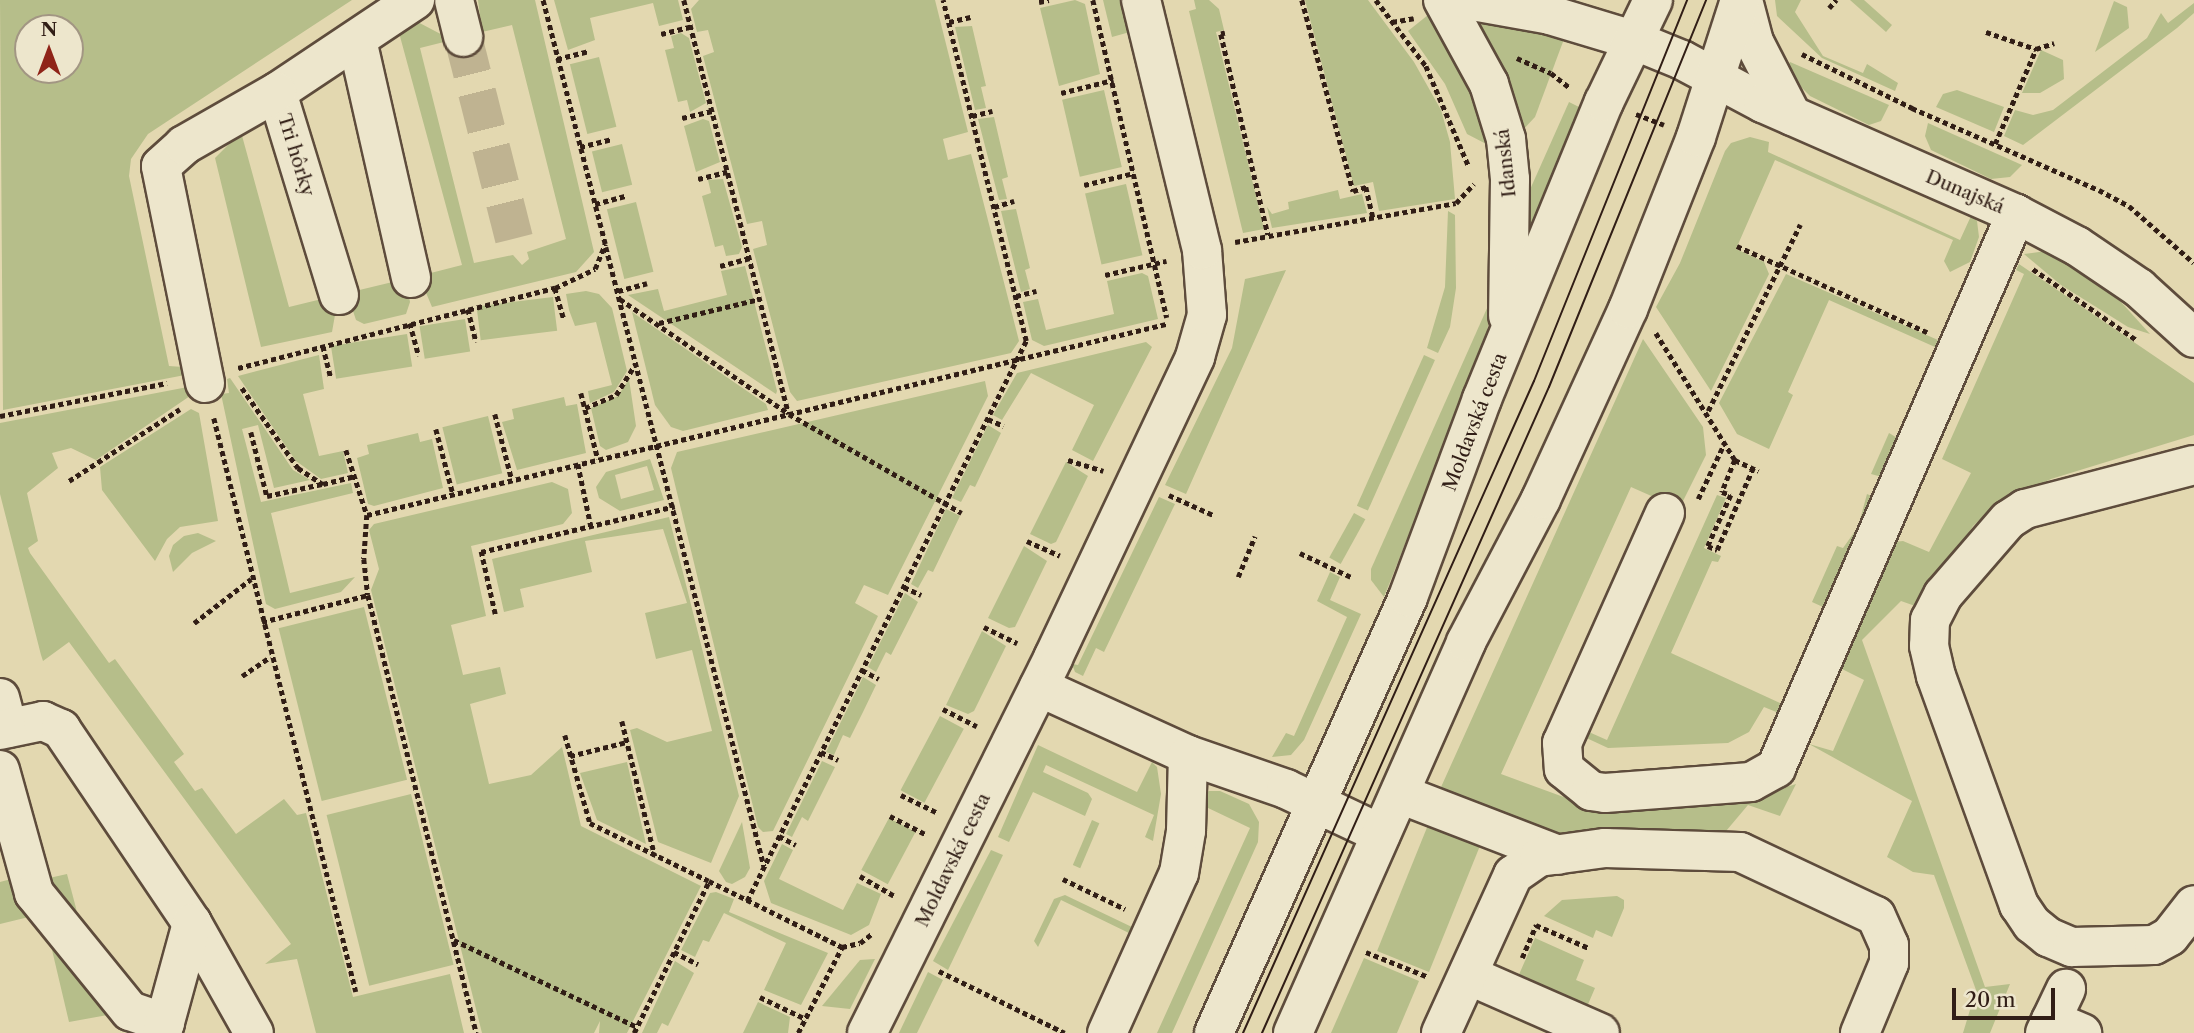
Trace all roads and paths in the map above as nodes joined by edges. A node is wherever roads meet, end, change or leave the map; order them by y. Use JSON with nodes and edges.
{"nodes":[{"id":1,"x":415,"y":0,"type":"edge"},
{"id":2,"x":454,"y":0,"type":"edge"},
{"id":3,"x":684,"y":0,"type":"edge"},
{"id":4,"x":943,"y":0,"type":"edge"},
{"id":5,"x":1049,"y":0,"type":"edge"},
{"id":6,"x":1093,"y":0,"type":"edge"},
{"id":7,"x":1141,"y":0,"type":"edge"},
{"id":8,"x":1302,"y":0,"type":"edge"},
{"id":9,"x":1376,"y":0,"type":"edge"},
{"id":10,"x":1443,"y":0,"type":"edge"},
{"id":11,"x":1467,"y":0,"type":"edge"},
{"id":12,"x":1590,"y":0,"type":"edge"},
{"id":13,"x":1653,"y":0,"type":"edge"},
{"id":14,"x":1741,"y":0,"type":"edge"},
{"id":15,"x":1836,"y":0,"type":"edge"},
{"id":16,"x":1039,"y":2,"type":"dead end"},
{"id":17,"x":1829,"y":8,"type":"dead end"},
{"id":18,"x":1533,"y":12,"type":"junction"},
{"id":19,"x":970,"y":18,"type":"dead end"},
{"id":20,"x":949,"y":22,"type":"junction"},
{"id":21,"x":690,"y":27,"type":"junction"},
{"id":22,"x":1224,"y":33,"type":"dead end"},
{"id":23,"x":1986,"y":33,"type":"dead end"},
{"id":24,"x":661,"y":34,"type":"dead end"},
{"id":25,"x":463,"y":37,"type":"tunnel mouth"},
{"id":26,"x":357,"y":40,"type":"junction"},
{"id":27,"x":1633,"y":40,"type":"junction"},
{"id":28,"x":2054,"y":43,"type":"dead end"},
{"id":29,"x":1793,"y":48,"type":"dead end"},
{"id":30,"x":2036,"y":49,"type":"junction"},
{"id":31,"x":588,"y":51,"type":"dead end"},
{"id":32,"x":557,"y":59,"type":"dead end"},
{"id":33,"x":1113,"y":80,"type":"junction"},
{"id":34,"x":1714,"y":80,"type":"junction"},
{"id":35,"x":277,"y":92,"type":"junction"},
{"id":36,"x":1061,"y":93,"type":"dead end"},
{"id":37,"x":713,"y":111,"type":"junction"},
{"id":38,"x":992,"y":111,"type":"dead end"},
{"id":39,"x":972,"y":116,"type":"junction"},
{"id":40,"x":1792,"y":116,"type":"junction"},
{"id":41,"x":682,"y":118,"type":"dead end"},
{"id":42,"x":611,"y":139,"type":"dead end"},
{"id":43,"x":1995,"y":144,"type":"junction"},
{"id":44,"x":580,"y":147,"type":"dead end"},
{"id":45,"x":727,"y":172,"type":"junction"},
{"id":46,"x":1134,"y":173,"type":"junction"},
{"id":47,"x":698,"y":179,"type":"dead end"},
{"id":48,"x":1084,"y":186,"type":"dead end"},
{"id":49,"x":625,"y":196,"type":"dead end"},
{"id":50,"x":1014,"y":201,"type":"dead end"},
{"id":51,"x":595,"y":204,"type":"dead end"},
{"id":52,"x":994,"y":207,"type":"junction"},
{"id":53,"x":1373,"y":217,"type":"junction"},
{"id":54,"x":1800,"y":225,"type":"dead end"},
{"id":55,"x":2009,"y":229,"type":"junction"},
{"id":56,"x":1268,"y":235,"type":"junction"},
{"id":57,"x":605,"y":244,"type":"dead end"},
{"id":58,"x":1737,"y":246,"type":"dead end"},
{"id":59,"x":1202,"y":250,"type":"junction"},
{"id":60,"x":750,"y":258,"type":"junction"},
{"id":61,"x":2194,"y":262,"type":"edge"},
{"id":62,"x":1153,"y":265,"type":"junction"},
{"id":63,"x":1780,"y":265,"type":"junction"},
{"id":64,"x":720,"y":266,"type":"dead end"},
{"id":65,"x":1105,"y":275,"type":"dead end"},
{"id":66,"x":411,"y":278,"type":"dead end"},
{"id":67,"x":647,"y":283,"type":"dead end"},
{"id":68,"x":555,"y":288,"type":"dead end"},
{"id":69,"x":618,"y":290,"type":"junction"},
{"id":70,"x":1036,"y":291,"type":"dead end"},
{"id":71,"x":339,"y":295,"type":"dead end"},
{"id":72,"x":1016,"y":296,"type":"junction"},
{"id":73,"x":620,"y":299,"type":"junction"},
{"id":74,"x":760,"y":299,"type":"junction"},
{"id":75,"x":468,"y":309,"type":"dead end"},
{"id":76,"x":564,"y":320,"type":"dead end"},
{"id":77,"x":410,"y":323,"type":"dead end"},
{"id":78,"x":659,"y":323,"type":"junction"},
{"id":79,"x":1168,"y":323,"type":"junction"},
{"id":80,"x":1644,"y":325,"type":"dead end"},
{"id":81,"x":1166,"y":332,"type":"dead end"},
{"id":82,"x":2194,"y":338,"type":"edge"},
{"id":83,"x":1507,"y":340,"type":"junction"},
{"id":84,"x":476,"y":342,"type":"dead end"},
{"id":85,"x":323,"y":346,"type":"dead end"},
{"id":86,"x":1959,"y":346,"type":"junction"},
{"id":87,"x":2150,"y":347,"type":"dead end"},
{"id":88,"x":419,"y":356,"type":"dead end"},
{"id":89,"x":1017,"y":360,"type":"junction"},
{"id":90,"x":635,"y":363,"type":"junction"},
{"id":91,"x":331,"y":377,"type":"dead end"},
{"id":92,"x":217,"y":385,"type":"junction"},
{"id":93,"x":581,"y":393,"type":"dead end"},
{"id":94,"x":585,"y":408,"type":"junction"},
{"id":95,"x":1708,"y":411,"type":"junction"},
{"id":96,"x":495,"y":414,"type":"dead end"},
{"id":97,"x":789,"y":414,"type":"junction"},
{"id":98,"x":988,"y":419,"type":"junction"},
{"id":99,"x":1004,"y":426,"type":"dead end"},
{"id":100,"x":436,"y":429,"type":"dead end"},
{"id":101,"x":251,"y":432,"type":"dead end"},
{"id":102,"x":1724,"y":443,"type":"junction"},
{"id":103,"x":660,"y":444,"type":"junction"},
{"id":104,"x":346,"y":450,"type":"dead end"},
{"id":105,"x":597,"y":459,"type":"junction"},
{"id":106,"x":1106,"y":459,"type":"dead end"},
{"id":107,"x":1068,"y":460,"type":"dead end"},
{"id":108,"x":1735,"y":460,"type":"junction"},
{"id":109,"x":578,"y":464,"type":"junction"},
{"id":110,"x":2194,"y":465,"type":"edge"},
{"id":111,"x":1753,"y":468,"type":"junction"},
{"id":112,"x":1100,"y":471,"type":"junction"},
{"id":113,"x":1759,"y":471,"type":"dead end"},
{"id":114,"x":355,"y":477,"type":"junction"},
{"id":115,"x":512,"y":480,"type":"junction"},
{"id":116,"x":69,"y":481,"type":"dead end"},
{"id":117,"x":1095,"y":483,"type":"dead end"},
{"id":118,"x":323,"y":484,"type":"junction"},
{"id":119,"x":453,"y":494,"type":"junction"},
{"id":120,"x":945,"y":505,"type":"junction"},
{"id":121,"x":675,"y":506,"type":"junction"},
{"id":122,"x":962,"y":513,"type":"dead end"},
{"id":123,"x":1665,"y":513,"type":"joint"},
{"id":124,"x":367,"y":514,"type":"junction"},
{"id":125,"x":591,"y":526,"type":"junction"},
{"id":126,"x":1255,"y":537,"type":"dead end"},
{"id":127,"x":1027,"y":541,"type":"dead end"},
{"id":128,"x":1066,"y":544,"type":"dead end"},
{"id":129,"x":1300,"y":553,"type":"dead end"},
{"id":130,"x":1060,"y":556,"type":"junction"},
{"id":131,"x":1054,"y":569,"type":"dead end"},
{"id":132,"x":1238,"y":577,"type":"dead end"},
{"id":133,"x":1351,"y":577,"type":"dead end"},
{"id":134,"x":251,"y":579,"type":"junction"},
{"id":135,"x":904,"y":587,"type":"junction"},
{"id":136,"x":368,"y":595,"type":"junction"},
{"id":137,"x":921,"y":595,"type":"dead end"},
{"id":138,"x":495,"y":614,"type":"dead end"},
{"id":139,"x":194,"y":622,"type":"dead end"},
{"id":140,"x":262,"y":622,"type":"junction"},
{"id":141,"x":984,"y":626,"type":"dead end"},
{"id":142,"x":1023,"y":631,"type":"dead end"},
{"id":143,"x":1017,"y":643,"type":"junction"},
{"id":144,"x":1011,"y":655,"type":"dead end"},
{"id":145,"x":270,"y":657,"type":"junction"},
{"id":146,"x":862,"y":670,"type":"junction"},
{"id":147,"x":242,"y":676,"type":"dead end"},
{"id":148,"x":879,"y":679,"type":"dead end"},
{"id":149,"x":1039,"y":687,"type":"junction"},
{"id":150,"x":943,"y":709,"type":"dead end"},
{"id":151,"x":982,"y":714,"type":"dead end"},
{"id":152,"x":3,"y":719,"type":"edge"},
{"id":153,"x":622,"y":721,"type":"dead end"},
{"id":154,"x":976,"y":726,"type":"junction"},
{"id":155,"x":565,"y":734,"type":"dead end"},
{"id":156,"x":971,"y":738,"type":"dead end"},
{"id":157,"x":627,"y":742,"type":"junction"},
{"id":158,"x":821,"y":752,"type":"junction"},
{"id":159,"x":1188,"y":755,"type":"junction"},
{"id":160,"x":570,"y":756,"type":"junction"},
{"id":161,"x":838,"y":761,"type":"dead end"},
{"id":162,"x":0,"y":769,"type":"edge"},
{"id":163,"x":901,"y":794,"type":"dead end"},
{"id":164,"x":1400,"y":794,"type":"junction"},
{"id":165,"x":942,"y":800,"type":"dead end"},
{"id":166,"x":1316,"y":804,"type":"junction"},
{"id":167,"x":936,"y":812,"type":"junction"},
{"id":168,"x":890,"y":816,"type":"dead end"},
{"id":169,"x":925,"y":834,"type":"junction"},
{"id":170,"x":1381,"y":834,"type":"junction"},
{"id":171,"x":779,"y":836,"type":"junction"},
{"id":172,"x":796,"y":845,"type":"dead end"},
{"id":173,"x":919,"y":846,"type":"dead end"},
{"id":174,"x":1558,"y":855,"type":"junction"},
{"id":175,"x":655,"y":856,"type":"junction"},
{"id":176,"x":764,"y":867,"type":"junction"},
{"id":177,"x":860,"y":876,"type":"dead end"},
{"id":178,"x":1063,"y":879,"type":"dead end"},
{"id":179,"x":709,"y":881,"type":"junction"},
{"id":180,"x":901,"y":883,"type":"dead end"},
{"id":181,"x":894,"y":896,"type":"junction"},
{"id":182,"x":747,"y":901,"type":"junction"},
{"id":183,"x":2194,"y":905,"type":"edge"},
{"id":184,"x":889,"y":907,"type":"dead end"},
{"id":185,"x":192,"y":923,"type":"junction"},
{"id":186,"x":1158,"y":925,"type":"junction"},
{"id":187,"x":878,"y":926,"type":"dead end"},
{"id":188,"x":453,"y":939,"type":"junction"},
{"id":189,"x":860,"y":943,"type":"junction"},
{"id":190,"x":842,"y":947,"type":"junction"},
{"id":191,"x":1359,"y":949,"type":"dead end"},
{"id":192,"x":674,"y":952,"type":"junction"},
{"id":193,"x":907,"y":953,"type":"junction"},
{"id":194,"x":698,"y":964,"type":"dead end"},
{"id":195,"x":1464,"y":983,"type":"junction"},
{"id":196,"x":356,"y":992,"type":"dead end"},
{"id":197,"x":760,"y":997,"type":"dead end"},
{"id":198,"x":806,"y":1018,"type":"junction"},
{"id":199,"x":163,"y":1028,"type":"edge"},
{"id":200,"x":636,"y":1030,"type":"edge"},
{"id":201,"x":254,"y":1033,"type":"edge"},
{"id":202,"x":475,"y":1033,"type":"edge"},
{"id":203,"x":799,"y":1033,"type":"edge"},
{"id":204,"x":867,"y":1033,"type":"edge"},
{"id":205,"x":1065,"y":1033,"type":"edge"},
{"id":206,"x":1107,"y":1033,"type":"edge"},
{"id":207,"x":1214,"y":1033,"type":"edge"},
{"id":208,"x":1293,"y":1033,"type":"edge"},
{"id":209,"x":1441,"y":1033,"type":"edge"},
{"id":210,"x":1600,"y":1033,"type":"edge"},
{"id":211,"x":1860,"y":1033,"type":"edge"}],
"edges":[{"from":1,"to":26,"type":"street","name":"Tri hôrky"},
{"from":2,"to":25,"type":"street"},
{"from":3,"to":21,"type":"path"},
{"from":4,"to":20,"type":"path"},
{"from":5,"to":16,"type":"path"},
{"from":6,"to":33,"type":"path"},
{"from":7,"to":59,"type":"street","name":"Moldavská cesta"},
{"from":8,"to":53,"type":"path"},
{"from":9,"to":53,"type":"path"},
{"from":10,"to":83,"type":"street","name":"Idanská"},
{"from":11,"to":18,"type":"street"},
{"from":12,"to":18,"type":"street"},
{"from":13,"to":27,"type":"street","name":"Moldavská cesta"},
{"from":14,"to":34,"type":"street"},
{"from":14,"to":40,"type":"street"},
{"from":15,"to":17,"type":"path"},
{"from":18,"to":27,"type":"street"},
{"from":19,"to":20,"type":"path"},
{"from":20,"to":39,"type":"path"},
{"from":21,"to":24,"type":"path"},
{"from":21,"to":37,"type":"path"},
{"from":22,"to":56,"type":"path"},
{"from":23,"to":30,"type":"path"},
{"from":26,"to":35,"type":"street","name":"Tri hôrky"},
{"from":26,"to":66,"type":"street"},
{"from":27,"to":34,"type":"street","name":"Dunajská"},
{"from":27,"to":83,"type":"street","name":"Moldavská cesta"},
{"from":28,"to":30,"type":"path"},
{"from":29,"to":43,"type":"path"},
{"from":30,"to":43,"type":"path"},
{"from":31,"to":32,"type":"path"},
{"from":33,"to":36,"type":"path"},
{"from":33,"to":46,"type":"path"},
{"from":34,"to":40,"type":"street","name":"Dunajská"},
{"from":34,"to":164,"type":"street"},
{"from":35,"to":71,"type":"street","name":"Tri hôrky"},
{"from":35,"to":92,"type":"street"},
{"from":37,"to":41,"type":"path"},
{"from":37,"to":45,"type":"path"},
{"from":38,"to":39,"type":"path"},
{"from":39,"to":52,"type":"path"},
{"from":40,"to":55,"type":"street","name":"Dunajská"},
{"from":42,"to":44,"type":"path"},
{"from":43,"to":61,"type":"path"},
{"from":45,"to":47,"type":"path"},
{"from":45,"to":60,"type":"path"},
{"from":46,"to":48,"type":"path"},
{"from":46,"to":62,"type":"path"},
{"from":49,"to":51,"type":"path"},
{"from":50,"to":52,"type":"path"},
{"from":52,"to":72,"type":"path"},
{"from":53,"to":56,"type":"path"},
{"from":54,"to":63,"type":"path"},
{"from":55,"to":82,"type":"street","name":"Dunajská"},
{"from":55,"to":86,"type":"street"},
{"from":55,"to":87,"type":"path"},
{"from":56,"to":59,"type":"path"},
{"from":57,"to":69,"type":"path"},
{"from":58,"to":63,"type":"path"},
{"from":59,"to":62,"type":"path"},
{"from":59,"to":149,"type":"street","name":"Moldavská cesta"},
{"from":60,"to":64,"type":"path"},
{"from":60,"to":74,"type":"path"},
{"from":62,"to":65,"type":"path"},
{"from":62,"to":79,"type":"path"},
{"from":63,"to":86,"type":"path"},
{"from":63,"to":95,"type":"path"},
{"from":67,"to":69,"type":"path"},
{"from":68,"to":76,"type":"path"},
{"from":69,"to":73,"type":"path"},
{"from":70,"to":72,"type":"path"},
{"from":72,"to":89,"type":"path"},
{"from":73,"to":78,"type":"path"},
{"from":73,"to":90,"type":"path"},
{"from":74,"to":78,"type":"path"},
{"from":74,"to":97,"type":"path"},
{"from":75,"to":84,"type":"path"},
{"from":77,"to":88,"type":"path"},
{"from":78,"to":97,"type":"path"},
{"from":79,"to":81,"type":"path"},
{"from":79,"to":89,"type":"path"},
{"from":80,"to":95,"type":"path"},
{"from":83,"to":166,"type":"street","name":"Moldavská cesta"},
{"from":85,"to":91,"type":"path"},
{"from":86,"to":123,"type":"street"},
{"from":89,"to":97,"type":"path"},
{"from":89,"to":98,"type":"path"},
{"from":90,"to":94,"type":"path"},
{"from":90,"to":103,"type":"path"},
{"from":92,"to":116,"type":"path"},
{"from":92,"to":118,"type":"path"},
{"from":92,"to":134,"type":"path"},
{"from":93,"to":94,"type":"path"},
{"from":94,"to":105,"type":"path"},
{"from":95,"to":102,"type":"path"},
{"from":96,"to":115,"type":"path"},
{"from":97,"to":103,"type":"path"},
{"from":97,"to":120,"type":"path"},
{"from":98,"to":99,"type":"path"},
{"from":98,"to":120,"type":"path"},
{"from":100,"to":119,"type":"path"},
{"from":101,"to":118,"type":"path"},
{"from":102,"to":108,"type":"path"},
{"from":102,"to":123,"type":"path"},
{"from":103,"to":105,"type":"path"},
{"from":103,"to":121,"type":"path"},
{"from":104,"to":114,"type":"path"},
{"from":105,"to":109,"type":"path"},
{"from":106,"to":112,"type":"path"},
{"from":107,"to":112,"type":"path"},
{"from":108,"to":111,"type":"path"},
{"from":108,"to":111,"type":"path"},
{"from":109,"to":115,"type":"path"},
{"from":109,"to":125,"type":"path"},
{"from":110,"to":183,"type":"street"},
{"from":111,"to":113,"type":"path"},
{"from":112,"to":117,"type":"path"},
{"from":114,"to":118,"type":"path"},
{"from":114,"to":124,"type":"path"},
{"from":115,"to":119,"type":"path"},
{"from":119,"to":124,"type":"path"},
{"from":120,"to":122,"type":"path"},
{"from":120,"to":135,"type":"path"},
{"from":121,"to":125,"type":"path"},
{"from":121,"to":176,"type":"path"},
{"from":124,"to":136,"type":"path"},
{"from":125,"to":138,"type":"path"},
{"from":126,"to":132,"type":"path"},
{"from":127,"to":130,"type":"path"},
{"from":128,"to":130,"type":"path"},
{"from":129,"to":133,"type":"path"},
{"from":130,"to":131,"type":"path"},
{"from":134,"to":139,"type":"path"},
{"from":134,"to":140,"type":"path"},
{"from":135,"to":137,"type":"path"},
{"from":135,"to":146,"type":"path"},
{"from":136,"to":140,"type":"path"},
{"from":136,"to":188,"type":"path"},
{"from":140,"to":145,"type":"path"},
{"from":141,"to":143,"type":"path"},
{"from":142,"to":143,"type":"path"},
{"from":143,"to":144,"type":"path"},
{"from":145,"to":147,"type":"path"},
{"from":145,"to":196,"type":"path"},
{"from":146,"to":148,"type":"path"},
{"from":146,"to":158,"type":"path"},
{"from":149,"to":159,"type":"street"},
{"from":149,"to":193,"type":"street","name":"Moldavská cesta"},
{"from":150,"to":154,"type":"path"},
{"from":151,"to":154,"type":"path"},
{"from":152,"to":185,"type":"street"},
{"from":153,"to":157,"type":"path"},
{"from":154,"to":156,"type":"path"},
{"from":155,"to":160,"type":"path"},
{"from":157,"to":160,"type":"path"},
{"from":157,"to":175,"type":"path"},
{"from":158,"to":161,"type":"path"},
{"from":158,"to":171,"type":"path"},
{"from":159,"to":166,"type":"street"},
{"from":159,"to":186,"type":"street"},
{"from":160,"to":175,"type":"path"},
{"from":162,"to":199,"type":"street"},
{"from":163,"to":167,"type":"path"},
{"from":164,"to":170,"type":"street"},
{"from":164,"to":174,"type":"street"},
{"from":165,"to":167,"type":"path"},
{"from":166,"to":170,"type":"street"},
{"from":166,"to":207,"type":"street","name":"Moldavská cesta"},
{"from":167,"to":169,"type":"path"},
{"from":168,"to":169,"type":"path"},
{"from":169,"to":173,"type":"path"},
{"from":170,"to":208,"type":"street"},
{"from":171,"to":172,"type":"path"},
{"from":171,"to":176,"type":"path"},
{"from":174,"to":195,"type":"street"},
{"from":174,"to":211,"type":"street"},
{"from":175,"to":179,"type":"path"},
{"from":176,"to":182,"type":"path"},
{"from":177,"to":181,"type":"path"},
{"from":178,"to":186,"type":"path"},
{"from":179,"to":182,"type":"path"},
{"from":179,"to":192,"type":"path"},
{"from":180,"to":181,"type":"path"},
{"from":181,"to":184,"type":"path"},
{"from":182,"to":190,"type":"path"},
{"from":185,"to":199,"type":"street"},
{"from":185,"to":201,"type":"street"},
{"from":186,"to":206,"type":"street"},
{"from":187,"to":189,"type":"path"},
{"from":188,"to":200,"type":"path"},
{"from":188,"to":202,"type":"path"},
{"from":189,"to":190,"type":"path"},
{"from":189,"to":193,"type":"path"},
{"from":190,"to":198,"type":"path"},
{"from":191,"to":195,"type":"path"},
{"from":192,"to":194,"type":"path"},
{"from":192,"to":200,"type":"path"},
{"from":193,"to":204,"type":"street","name":"Moldavská cesta"},
{"from":193,"to":205,"type":"path"},
{"from":195,"to":209,"type":"street"},
{"from":195,"to":210,"type":"street"},
{"from":197,"to":198,"type":"path"},
{"from":198,"to":203,"type":"path"}]}
